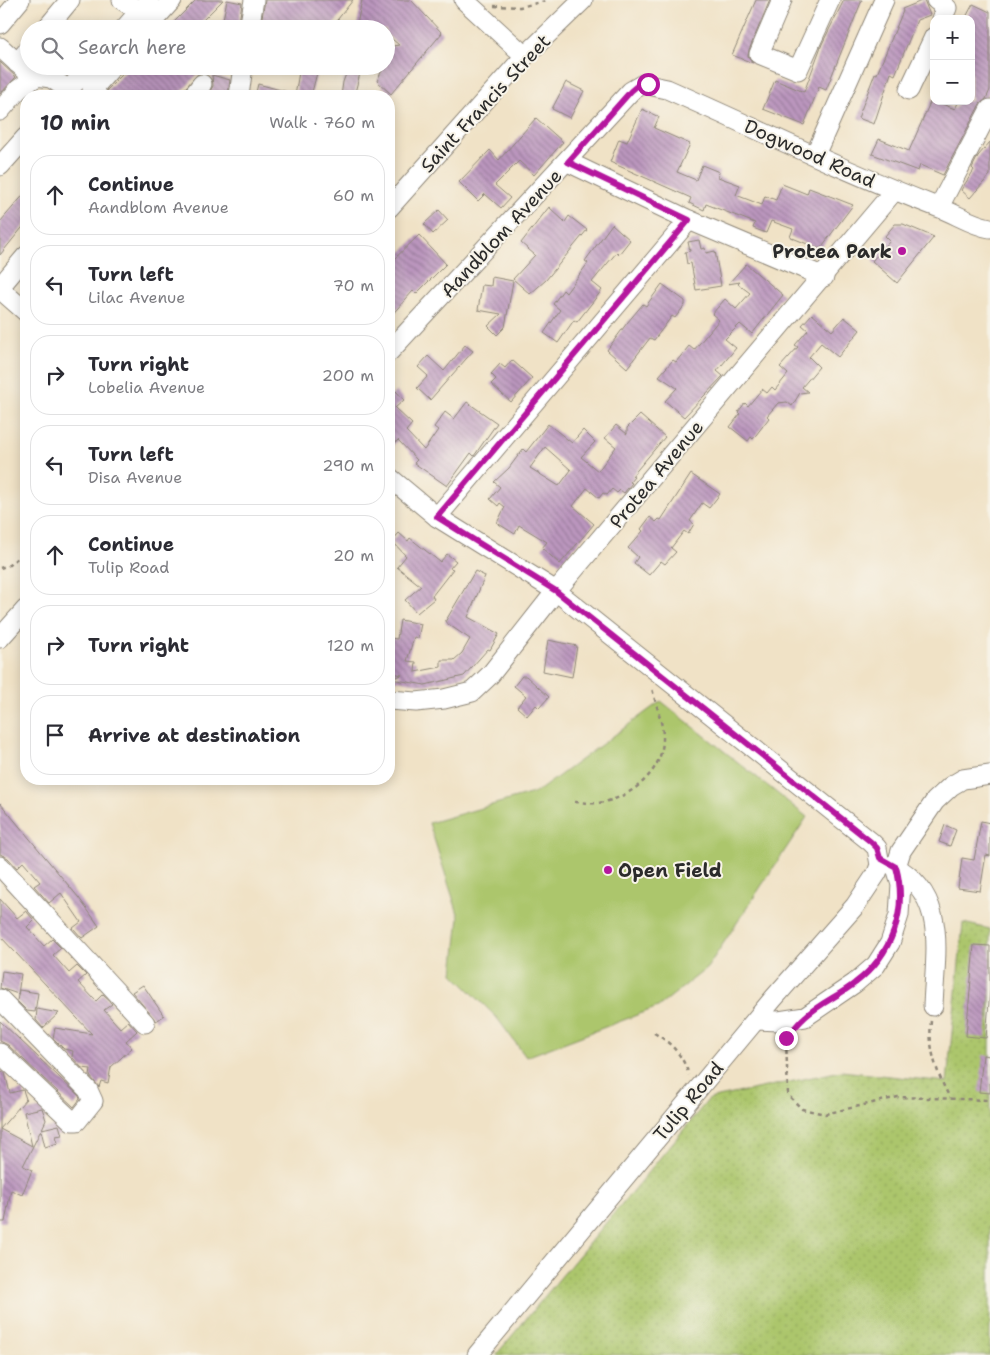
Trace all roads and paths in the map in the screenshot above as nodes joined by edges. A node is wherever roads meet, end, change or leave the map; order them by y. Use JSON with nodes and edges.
{"nodes":[{"id":1,"x":20,"y":0,"type":"edge"},
{"id":2,"x":70,"y":0,"type":"edge"},
{"id":3,"x":122,"y":0,"type":"edge"},
{"id":4,"x":172,"y":0,"type":"edge"},
{"id":5,"x":254,"y":0,"type":"edge"},
{"id":6,"x":549,"y":0,"type":"edge"},
{"id":7,"x":582,"y":0,"type":"edge"},
{"id":8,"x":782,"y":0,"type":"edge"},
{"id":9,"x":830,"y":0,"type":"edge"},
{"id":10,"x":884,"y":0,"type":"edge"},
{"id":11,"x":936,"y":0,"type":"edge"},
{"id":12,"x":466,"y":2,"type":"edge"},
{"id":13,"x":144,"y":6,"type":"edge"},
{"id":14,"x":944,"y":15,"type":"edge"},
{"id":15,"x":53,"y":20,"type":"edge"},
{"id":16,"x":132,"y":20,"type":"edge"},
{"id":17,"x":154,"y":20,"type":"edge"},
{"id":18,"x":251,"y":20,"type":"edge"},
{"id":19,"x":0,"y":24,"type":"edge"},
{"id":20,"x":930,"y":45,"type":"edge"},
{"id":21,"x":0,"y":47,"type":"edge"},
{"id":22,"x":20,"y":55,"type":"edge"},
{"id":23,"x":525,"y":56,"type":"junction"},
{"id":24,"x":32,"y":75,"type":"edge"},
{"id":25,"x":82,"y":75,"type":"edge"},
{"id":26,"x":104,"y":75,"type":"edge"},
{"id":27,"x":242,"y":75,"type":"edge"},
{"id":28,"x":34,"y":78,"type":"junction"},
{"id":29,"x":63,"y":90,"type":"edge"},
{"id":30,"x":69,"y":90,"type":"edge"},
{"id":31,"x":92,"y":90,"type":"edge"},
{"id":32,"x":240,"y":90,"type":"edge"},
{"id":33,"x":909,"y":90,"type":"dead end"},
{"id":34,"x":631,"y":91,"type":"joint"},
{"id":35,"x":990,"y":99,"type":"edge"},
{"id":36,"x":990,"y":109,"type":"edge"},
{"id":37,"x":0,"y":111,"type":"edge"},
{"id":38,"x":20,"y":144,"type":"edge"},
{"id":39,"x":815,"y":155,"type":"junction"},
{"id":40,"x":568,"y":162,"type":"junction"},
{"id":41,"x":0,"y":166,"type":"edge"},
{"id":42,"x":894,"y":191,"type":"junction"},
{"id":43,"x":395,"y":201,"type":"edge"},
{"id":44,"x":939,"y":207,"type":"junction"},
{"id":45,"x":689,"y":220,"type":"junction"},
{"id":46,"x":990,"y":228,"type":"edge"},
{"id":47,"x":20,"y":263,"type":"edge"},
{"id":48,"x":824,"y":276,"type":"junction"},
{"id":49,"x":0,"y":288,"type":"edge"},
{"id":50,"x":20,"y":306,"type":"edge"},
{"id":51,"x":395,"y":346,"type":"edge"},
{"id":52,"x":395,"y":482,"type":"edge"},
{"id":53,"x":437,"y":517,"type":"junction"},
{"id":54,"x":20,"y":556,"type":"edge"},
{"id":55,"x":0,"y":568,"type":"edge"},
{"id":56,"x":556,"y":591,"type":"junction"},
{"id":57,"x":20,"y":616,"type":"edge"},
{"id":58,"x":0,"y":638,"type":"edge"},
{"id":59,"x":646,"y":662,"type":"junction"},
{"id":60,"x":395,"y":700,"type":"edge"},
{"id":61,"x":990,"y":775,"type":"edge"},
{"id":62,"x":575,"y":802,"type":"dead end"},
{"id":63,"x":888,"y":863,"type":"junction"},
{"id":64,"x":0,"y":866,"type":"edge"},
{"id":65,"x":0,"y":999,"type":"edge"},
{"id":66,"x":933,"y":1006,"type":"joint"},
{"id":67,"x":805,"y":1017,"type":"junction"},
{"id":68,"x":756,"y":1020,"type":"junction"},
{"id":69,"x":145,"y":1023,"type":"dead end"},
{"id":70,"x":654,"y":1033,"type":"dead end"},
{"id":71,"x":0,"y":1053,"type":"edge"},
{"id":72,"x":695,"y":1093,"type":"junction"},
{"id":73,"x":950,"y":1098,"type":"junction"},
{"id":74,"x":990,"y":1100,"type":"edge"},
{"id":75,"x":477,"y":1355,"type":"edge"}],
"edges":[{"from":1,"to":19,"type":"street"},
{"from":2,"to":15,"type":"street"},
{"from":3,"to":13,"type":"street"},
{"from":4,"to":17,"type":"street"},
{"from":5,"to":18,"type":"street"},
{"from":6,"to":12,"type":"path"},
{"from":7,"to":23,"type":"street","name":"Saint Francis Street"},
{"from":8,"to":9,"type":"street"},
{"from":10,"to":39,"type":"street"},
{"from":11,"to":14,"type":"street"},
{"from":12,"to":23,"type":"street"},
{"from":13,"to":16,"type":"street"},
{"from":20,"to":33,"type":"street"},
{"from":21,"to":22,"type":"street"},
{"from":23,"to":43,"type":"street","name":"Saint Francis Street"},
{"from":24,"to":28,"type":"street"},
{"from":25,"to":30,"type":"street"},
{"from":26,"to":31,"type":"street"},
{"from":27,"to":32,"type":"street"},
{"from":28,"to":29,"type":"street"},
{"from":28,"to":37,"type":"street"},
{"from":34,"to":39,"type":"street","name":"Dogwood Road"},
{"from":34,"to":40,"type":"street","name":"Aandblom Avenue"},
{"from":35,"to":36,"type":"street"},
{"from":36,"to":44,"type":"street"},
{"from":38,"to":41,"type":"street"},
{"from":39,"to":42,"type":"street","name":"Dogwood Road"},
{"from":40,"to":45,"type":"street"},
{"from":40,"to":51,"type":"street","name":"Aandblom Avenue"},
{"from":42,"to":44,"type":"street","name":"Dogwood Road"},
{"from":42,"to":48,"type":"street","name":"Protea Avenue"},
{"from":44,"to":46,"type":"street","name":"Dogwood Road"},
{"from":45,"to":48,"type":"street"},
{"from":45,"to":53,"type":"street"},
{"from":47,"to":49,"type":"street"},
{"from":48,"to":56,"type":"street","name":"Protea Avenue"},
{"from":49,"to":50,"type":"street"},
{"from":52,"to":53,"type":"street"},
{"from":53,"to":56,"type":"street"},
{"from":54,"to":55,"type":"path"},
{"from":56,"to":59,"type":"street"},
{"from":56,"to":60,"type":"street","name":"Protea Avenue"},
{"from":57,"to":58,"type":"street"},
{"from":59,"to":62,"type":"path"},
{"from":59,"to":63,"type":"street"},
{"from":61,"to":63,"type":"street","name":"Tulip Road"},
{"from":63,"to":66,"type":"street"},
{"from":63,"to":67,"type":"street"},
{"from":63,"to":68,"type":"street","name":"Tulip Road"},
{"from":64,"to":69,"type":"street"},
{"from":65,"to":71,"type":"street"},
{"from":66,"to":73,"type":"path"},
{"from":67,"to":68,"type":"street"},
{"from":67,"to":73,"type":"path"},
{"from":68,"to":72,"type":"street","name":"Tulip Road"},
{"from":70,"to":72,"type":"path"},
{"from":72,"to":75,"type":"street","name":"Tulip Road"},
{"from":73,"to":74,"type":"path"}]}
